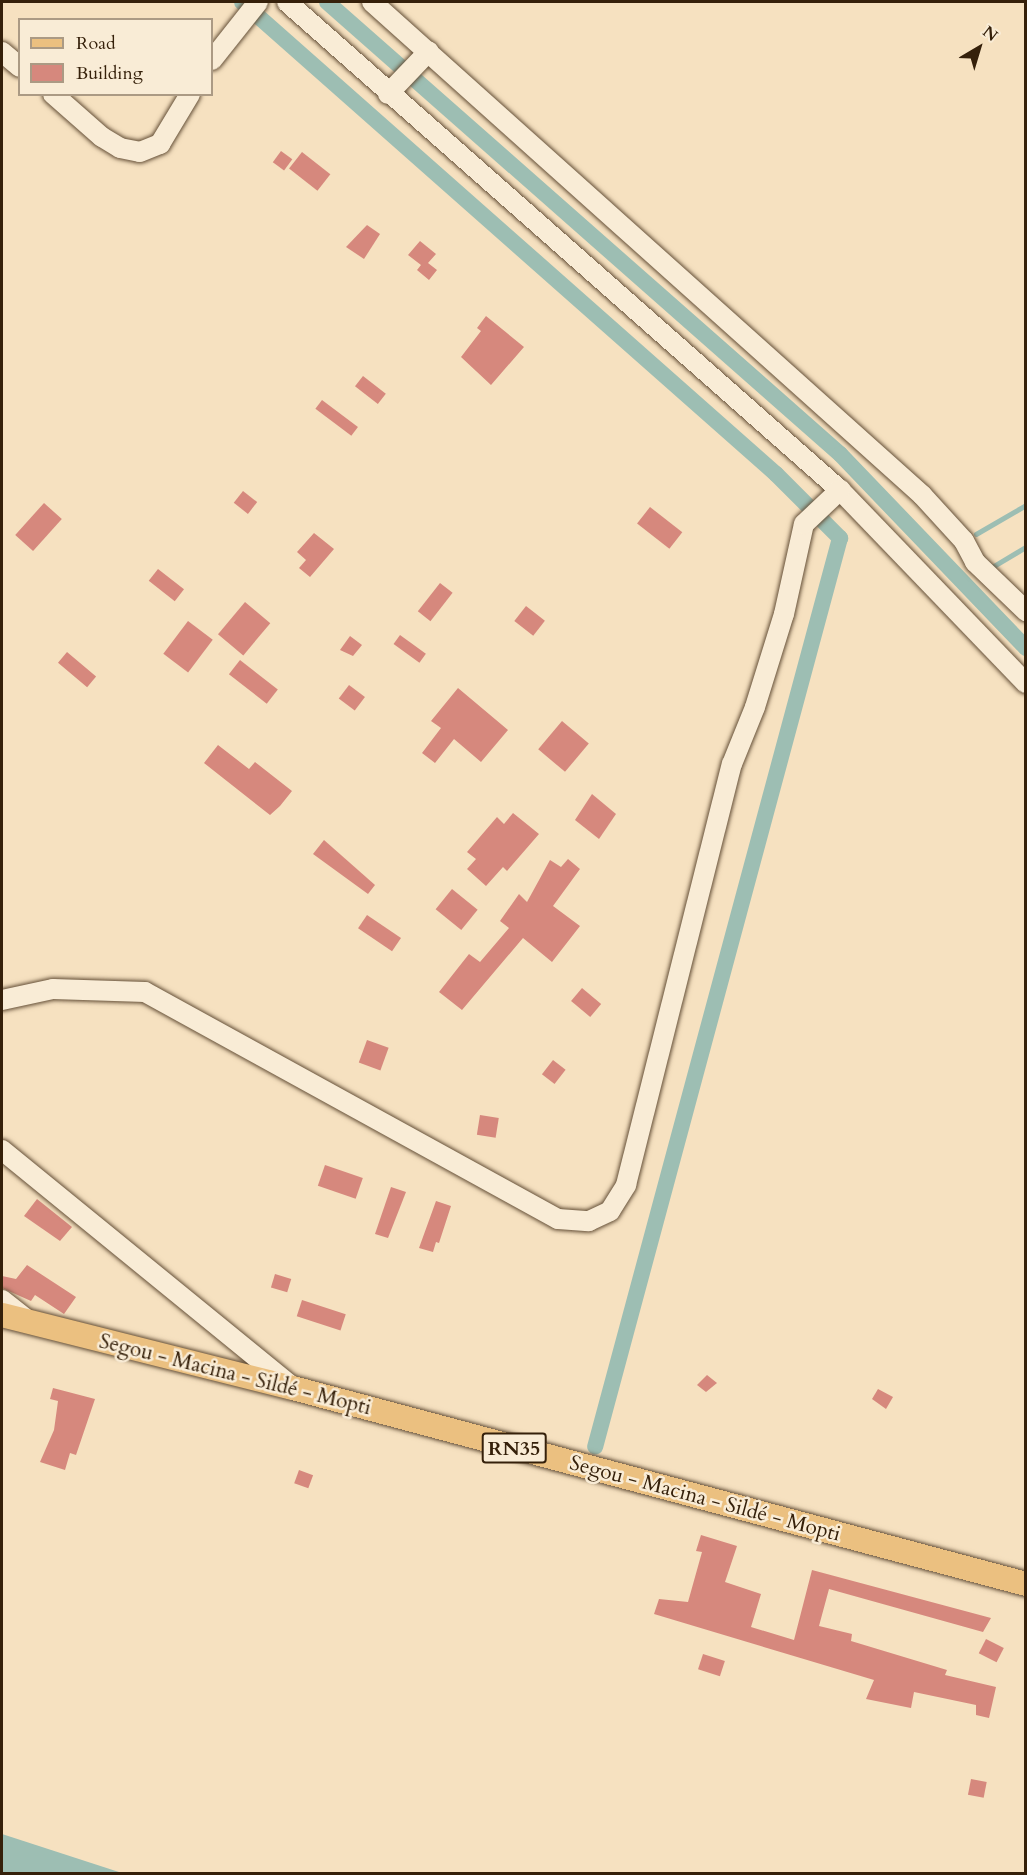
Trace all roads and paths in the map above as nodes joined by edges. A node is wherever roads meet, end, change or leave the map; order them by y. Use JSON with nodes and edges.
{"nodes":[{"id":1,"x":258,"y":2,"type":"edge"},
{"id":2,"x":287,"y":2,"type":"edge"},
{"id":3,"x":372,"y":2,"type":"edge"},
{"id":4,"x":2,"y":52,"type":"edge"},
{"id":5,"x":425,"y":53,"type":"junction"},
{"id":6,"x":213,"y":59,"type":"edge"},
{"id":7,"x":18,"y":65,"type":"edge"},
{"id":8,"x":391,"y":91,"type":"junction"},
{"id":9,"x":55,"y":96,"type":"edge"},
{"id":10,"x":189,"y":96,"type":"edge"},
{"id":11,"x":834,"y":495,"type":"junction"},
{"id":12,"x":1026,"y":611,"type":"edge"},
{"id":13,"x":1026,"y":683,"type":"edge"},
{"id":14,"x":2,"y":1000,"type":"edge"},
{"id":15,"x":2,"y":1150,"type":"edge"},
{"id":16,"x":2,"y":1300,"type":"edge"},
{"id":17,"x":2,"y":1315,"type":"edge"},
{"id":18,"x":32,"y":1324,"type":"junction"},
{"id":19,"x":293,"y":1388,"type":"junction"},
{"id":20,"x":1026,"y":1584,"type":"edge"}],
"edges":[{"from":1,"to":6,"type":"street"},
{"from":2,"to":8,"type":"street"},
{"from":3,"to":5,"type":"street"},
{"from":4,"to":7,"type":"street"},
{"from":5,"to":8,"type":"street"},
{"from":5,"to":12,"type":"street"},
{"from":8,"to":11,"type":"street"},
{"from":9,"to":10,"type":"street"},
{"from":11,"to":13,"type":"street"},
{"from":11,"to":14,"type":"street"},
{"from":15,"to":19,"type":"street"},
{"from":16,"to":18,"type":"street"},
{"from":17,"to":18,"type":"main road","name":"Segou - Macina - Sildé - Mopti","number":"RN35"},
{"from":18,"to":19,"type":"main road","name":"Segou - Macina - Sildé - Mopti","number":"RN35"},
{"from":19,"to":20,"type":"main road","name":"Segou - Macina - Sildé - Mopti","number":"RN35"}]}
